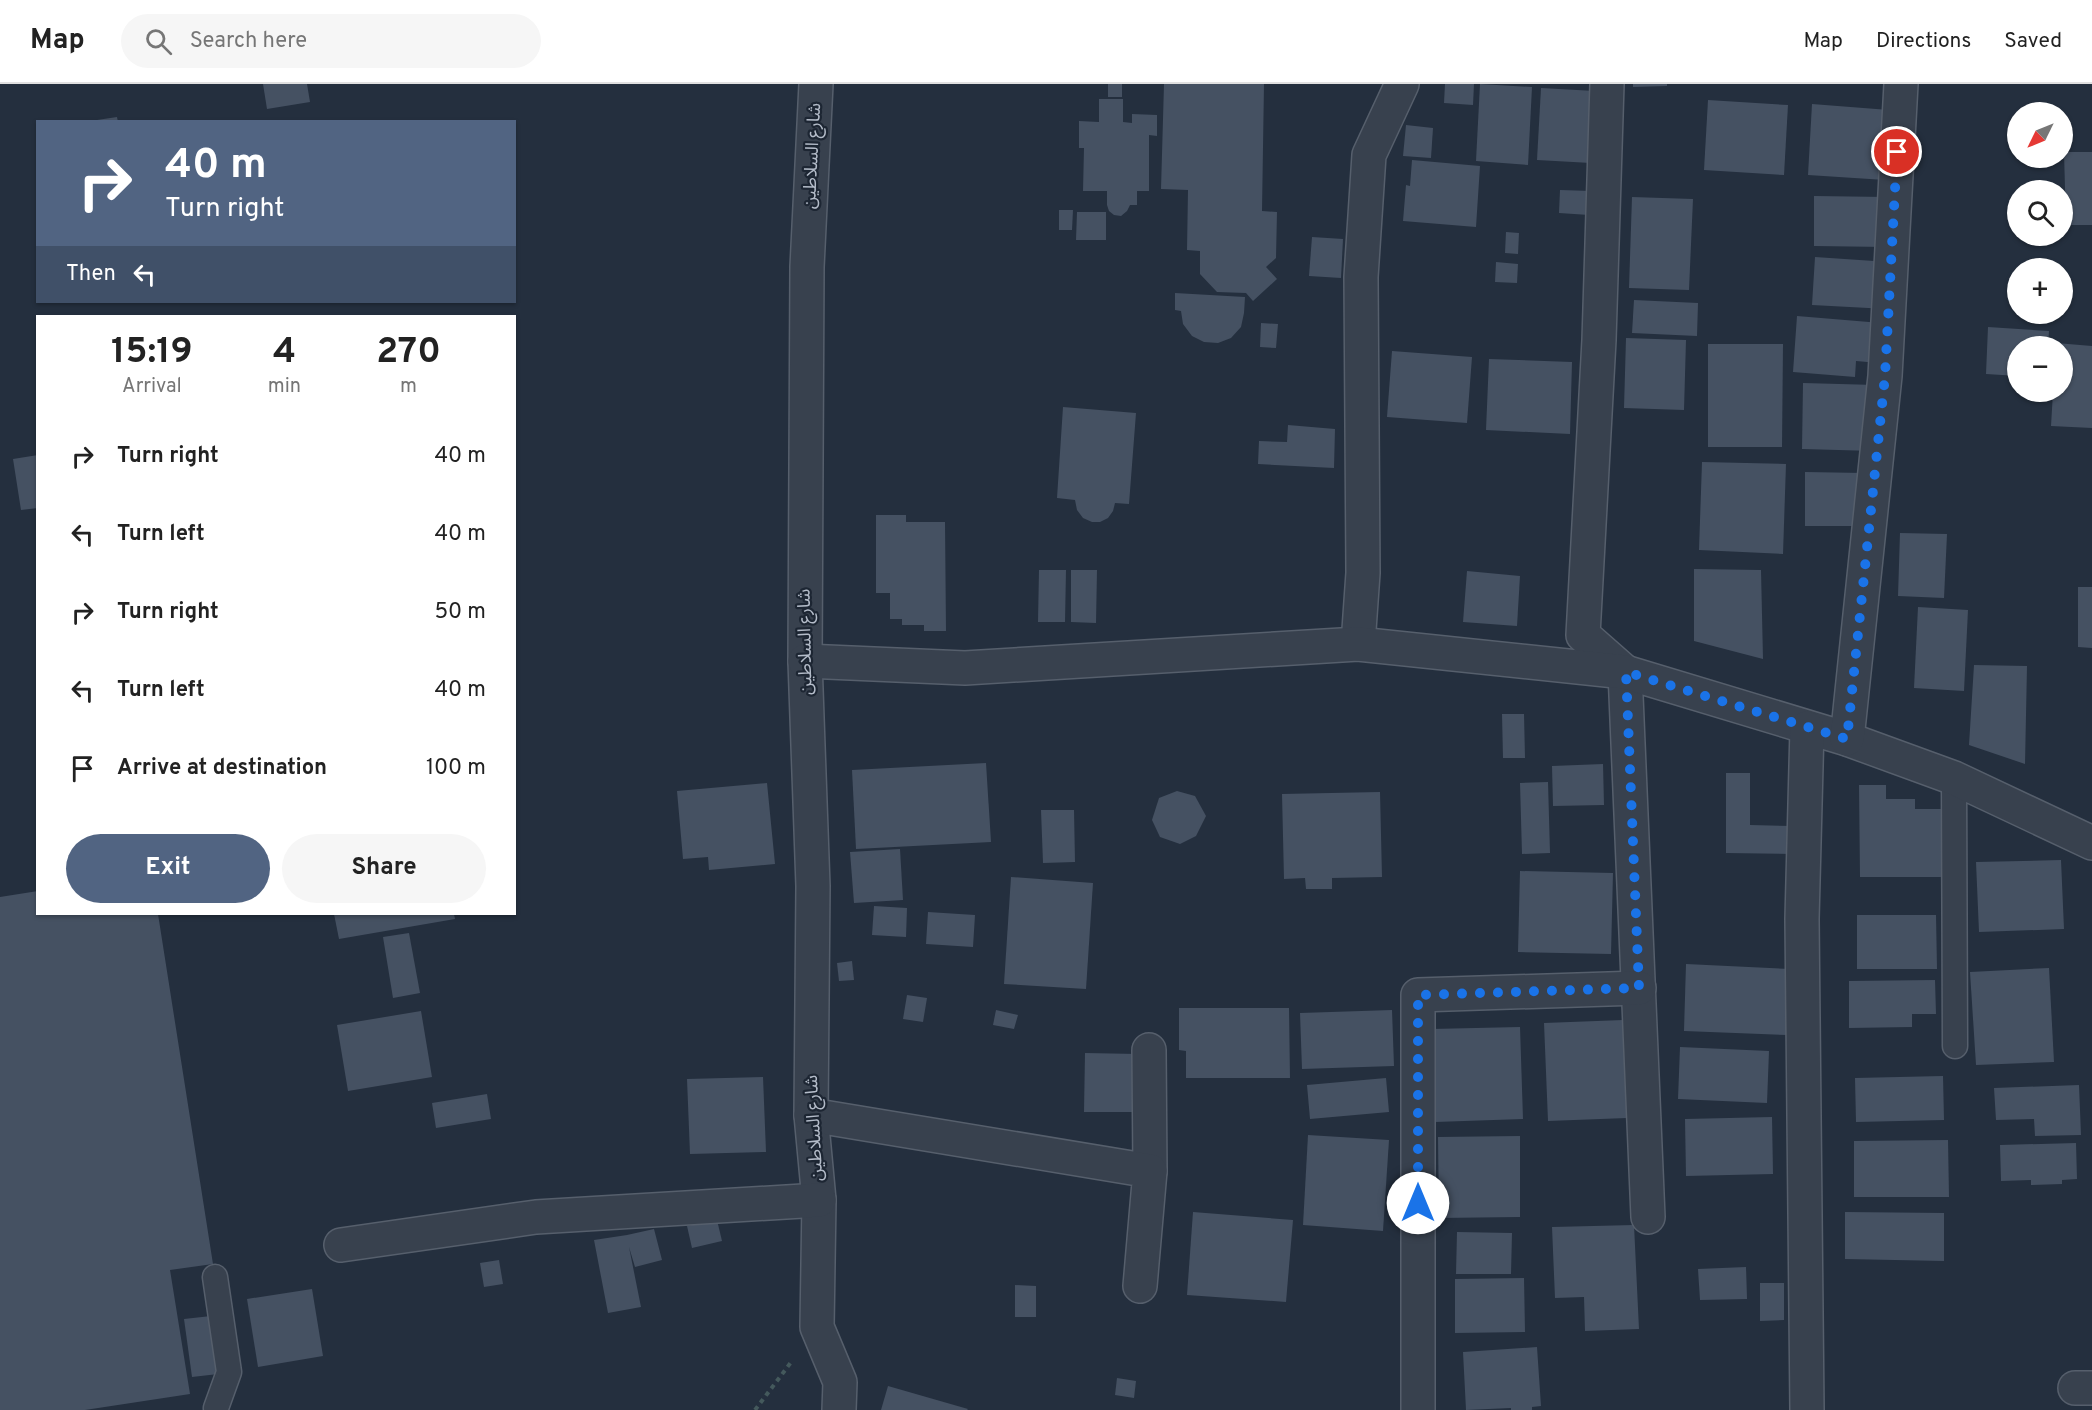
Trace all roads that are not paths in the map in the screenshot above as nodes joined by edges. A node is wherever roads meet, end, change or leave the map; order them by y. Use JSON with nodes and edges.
{"nodes":[{"id":1,"x":816,"y":84,"type":"edge"},
{"id":2,"x":1402,"y":84,"type":"edge"},
{"id":3,"x":1607,"y":84,"type":"edge"},
{"id":4,"x":1901,"y":84,"type":"edge"},
{"id":5,"x":1358,"y":644,"type":"junction"},
{"id":6,"x":805,"y":661,"type":"junction"},
{"id":7,"x":1626,"y":672,"type":"junction"},
{"id":8,"x":1807,"y":728,"type":"junction"},
{"id":9,"x":1847,"y":739,"type":"junction"},
{"id":10,"x":1954,"y":778,"type":"junction"},
{"id":11,"x":2092,"y":843,"type":"edge"},
{"id":12,"x":1639,"y":988,"type":"junction"},
{"id":13,"x":1955,"y":1046,"type":"dead end"},
{"id":14,"x":1149,"y":1050,"type":"dead end"},
{"id":15,"x":811,"y":1114,"type":"junction"},
{"id":16,"x":1150,"y":1171,"type":"junction"},
{"id":17,"x":819,"y":1200,"type":"junction"},
{"id":18,"x":1648,"y":1217,"type":"dead end"},
{"id":19,"x":341,"y":1245,"type":"dead end"},
{"id":20,"x":215,"y":1277,"type":"dead end"},
{"id":21,"x":1140,"y":1286,"type":"dead end"},
{"id":22,"x":216,"y":1407,"type":"dead end"},
{"id":23,"x":839,"y":1410,"type":"edge"},
{"id":24,"x":1418,"y":1410,"type":"edge"},
{"id":25,"x":1807,"y":1410,"type":"edge"}],
"edges":[{"from":1,"to":6,"type":"street","name":"شارع السلاطين"},
{"from":2,"to":5,"type":"street"},
{"from":3,"to":7,"type":"street"},
{"from":4,"to":9,"type":"street"},
{"from":5,"to":6,"type":"street"},
{"from":5,"to":7,"type":"street"},
{"from":6,"to":15,"type":"street","name":"شارع السلاطين"},
{"from":7,"to":8,"type":"street"},
{"from":7,"to":12,"type":"street"},
{"from":8,"to":9,"type":"street"},
{"from":8,"to":25,"type":"street"},
{"from":9,"to":10,"type":"street"},
{"from":10,"to":11,"type":"street"},
{"from":10,"to":13,"type":"lane"},
{"from":12,"to":18,"type":"street"},
{"from":12,"to":24,"type":"street"},
{"from":14,"to":16,"type":"street"},
{"from":15,"to":16,"type":"street"},
{"from":15,"to":17,"type":"street","name":"شارع السلاطين"},
{"from":16,"to":21,"type":"street"},
{"from":17,"to":19,"type":"street"},
{"from":17,"to":23,"type":"street","name":"شارع السلاطين"},
{"from":20,"to":22,"type":"lane"}]}
